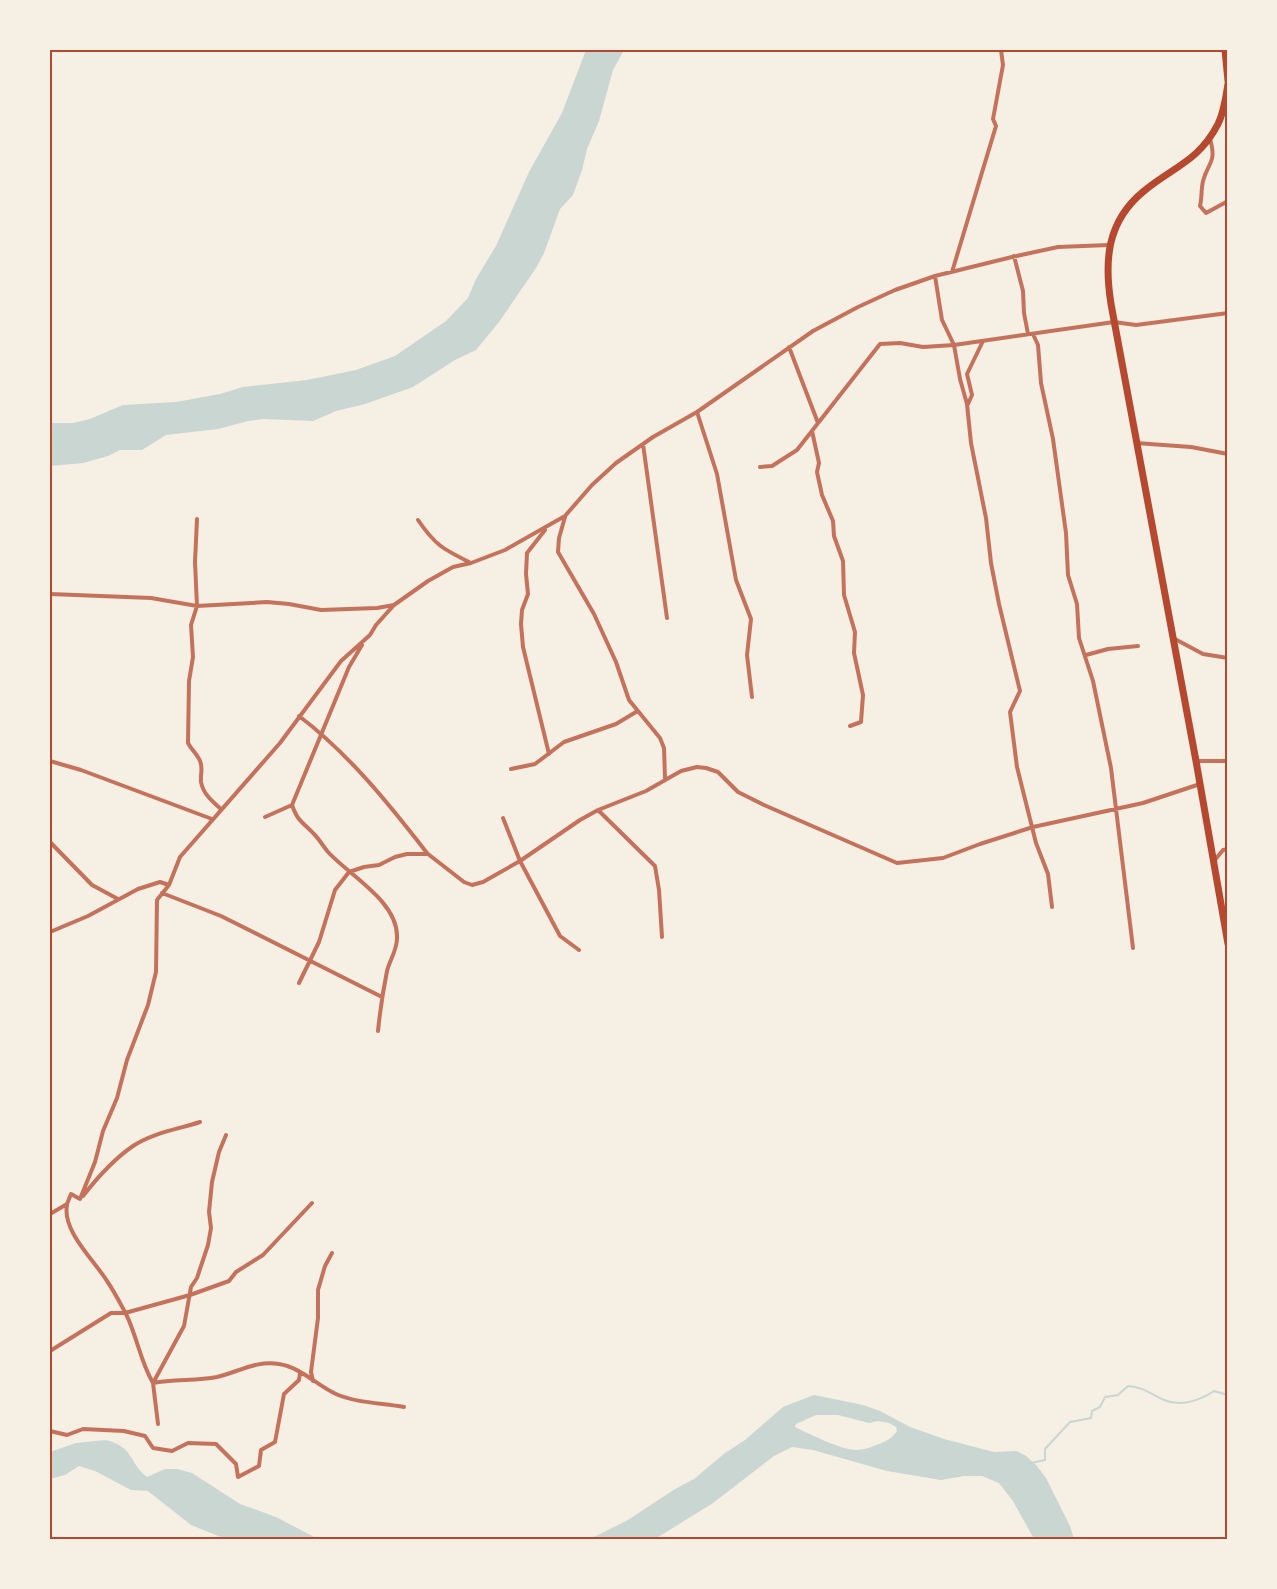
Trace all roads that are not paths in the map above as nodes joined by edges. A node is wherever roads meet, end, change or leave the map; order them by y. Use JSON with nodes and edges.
{"nodes":[{"id":1,"x":1001,"y":50,"type":"edge"},
{"id":2,"x":1225,"y":50,"type":"edge"},
{"id":3,"x":1227,"y":83,"type":"edge"},
{"id":4,"x":1209,"y":138,"type":"junction"},
{"id":5,"x":1227,"y":201,"type":"edge"},
{"id":6,"x":1109,"y":245,"type":"junction"},
{"id":7,"x":1014,"y":256,"type":"junction"},
{"id":8,"x":952,"y":273,"type":"junction"},
{"id":9,"x":935,"y":276,"type":"junction"},
{"id":10,"x":1227,"y":313,"type":"edge"},
{"id":11,"x":1114,"y":322,"type":"junction"},
{"id":12,"x":1031,"y":334,"type":"junction"},
{"id":13,"x":983,"y":341,"type":"junction"},
{"id":14,"x":954,"y":345,"type":"junction"},
{"id":15,"x":789,"y":347,"type":"junction"},
{"id":16,"x":967,"y":404,"type":"junction"},
{"id":17,"x":697,"y":412,"type":"junction"},
{"id":18,"x":818,"y":423,"type":"junction"},
{"id":19,"x":812,"y":430,"type":"junction"},
{"id":20,"x":1136,"y":443,"type":"junction"},
{"id":21,"x":643,"y":444,"type":"junction"},
{"id":22,"x":1227,"y":454,"type":"edge"},
{"id":23,"x":760,"y":467,"type":"dead end"},
{"id":24,"x":565,"y":516,"type":"junction"},
{"id":25,"x":197,"y":519,"type":"dead end"},
{"id":26,"x":418,"y":520,"type":"dead end"},
{"id":27,"x":547,"y":527,"type":"junction"},
{"id":28,"x":471,"y":563,"type":"junction"},
{"id":29,"x":50,"y":594,"type":"edge"},
{"id":30,"x":394,"y":605,"type":"junction"},
{"id":31,"x":197,"y":606,"type":"junction"},
{"id":32,"x":667,"y":618,"type":"dead end"},
{"id":33,"x":370,"y":635,"type":"junction"},
{"id":34,"x":1173,"y":638,"type":"junction"},
{"id":35,"x":1137,"y":646,"type":"dead end"},
{"id":36,"x":1086,"y":655,"type":"junction"},
{"id":37,"x":1227,"y":658,"type":"edge"},
{"id":38,"x":752,"y":697,"type":"dead end"},
{"id":39,"x":636,"y":712,"type":"junction"},
{"id":40,"x":299,"y":716,"type":"junction"},
{"id":41,"x":850,"y":726,"type":"dead end"},
{"id":42,"x":321,"y":733,"type":"junction"},
{"id":43,"x":549,"y":754,"type":"junction"},
{"id":44,"x":50,"y":761,"type":"edge"},
{"id":45,"x":1196,"y":761,"type":"junction"},
{"id":46,"x":1227,"y":761,"type":"edge"},
{"id":47,"x":511,"y":769,"type":"dead end"},
{"id":48,"x":665,"y":778,"type":"junction"},
{"id":49,"x":1200,"y":784,"type":"junction"},
{"id":50,"x":292,"y":805,"type":"junction"},
{"id":51,"x":1116,"y":808,"type":"junction"},
{"id":52,"x":221,"y":809,"type":"junction"},
{"id":53,"x":598,"y":810,"type":"junction"},
{"id":54,"x":265,"y":817,"type":"dead end"},
{"id":55,"x":502,"y":818,"type":"dead end"},
{"id":56,"x":212,"y":819,"type":"junction"},
{"id":57,"x":1033,"y":827,"type":"junction"},
{"id":58,"x":50,"y":842,"type":"edge"},
{"id":59,"x":1227,"y":849,"type":"edge"},
{"id":60,"x":428,"y":854,"type":"junction"},
{"id":61,"x":520,"y":861,"type":"junction"},
{"id":62,"x":1213,"y":861,"type":"junction"},
{"id":63,"x":349,"y":872,"type":"junction"},
{"id":64,"x":169,"y":885,"type":"junction"},
{"id":65,"x":162,"y":894,"type":"junction"},
{"id":66,"x":119,"y":900,"type":"junction"},
{"id":67,"x":1052,"y":907,"type":"dead end"},
{"id":68,"x":50,"y":932,"type":"edge"},
{"id":69,"x":662,"y":937,"type":"dead end"},
{"id":70,"x":1227,"y":944,"type":"edge"},
{"id":71,"x":1133,"y":948,"type":"dead end"},
{"id":72,"x":579,"y":950,"type":"dead end"},
{"id":73,"x":311,"y":960,"type":"junction"},
{"id":74,"x":299,"y":983,"type":"dead end"},
{"id":75,"x":382,"y":997,"type":"junction"},
{"id":76,"x":378,"y":1031,"type":"dead end"},
{"id":77,"x":200,"y":1122,"type":"dead end"},
{"id":78,"x":226,"y":1135,"type":"dead end"},
{"id":79,"x":80,"y":1199,"type":"junction"},
{"id":80,"x":312,"y":1203,"type":"dead end"},
{"id":81,"x":67,"y":1204,"type":"junction"},
{"id":82,"x":50,"y":1214,"type":"edge"},
{"id":83,"x":332,"y":1253,"type":"dead end"},
{"id":84,"x":190,"y":1295,"type":"junction"},
{"id":85,"x":125,"y":1313,"type":"junction"},
{"id":86,"x":50,"y":1351,"type":"edge"},
{"id":87,"x":300,"y":1373,"type":"junction"},
{"id":88,"x":314,"y":1382,"type":"junction"},
{"id":89,"x":153,"y":1383,"type":"junction"},
{"id":90,"x":404,"y":1407,"type":"dead end"},
{"id":91,"x":158,"y":1424,"type":"dead end"},
{"id":92,"x":50,"y":1431,"type":"edge"}],
"edges":[{"from":1,"to":8,"type":"street"},
{"from":2,"to":3,"type":"highway"},
{"from":3,"to":4,"type":"highway"},
{"from":4,"to":5,"type":"street"},
{"from":4,"to":6,"type":"highway"},
{"from":6,"to":7,"type":"street"},
{"from":6,"to":11,"type":"highway"},
{"from":7,"to":8,"type":"street"},
{"from":7,"to":12,"type":"street"},
{"from":8,"to":9,"type":"street"},
{"from":9,"to":14,"type":"street"},
{"from":9,"to":15,"type":"street"},
{"from":10,"to":11,"type":"street"},
{"from":11,"to":12,"type":"street"},
{"from":11,"to":20,"type":"highway"},
{"from":12,"to":13,"type":"street"},
{"from":12,"to":36,"type":"street"},
{"from":13,"to":14,"type":"street"},
{"from":13,"to":16,"type":"street"},
{"from":14,"to":16,"type":"street"},
{"from":14,"to":18,"type":"street"},
{"from":15,"to":17,"type":"street"},
{"from":15,"to":18,"type":"street"},
{"from":16,"to":57,"type":"street"},
{"from":17,"to":21,"type":"street"},
{"from":17,"to":38,"type":"street"},
{"from":18,"to":19,"type":"street"},
{"from":19,"to":23,"type":"street"},
{"from":19,"to":41,"type":"street"},
{"from":20,"to":22,"type":"street"},
{"from":20,"to":34,"type":"highway"},
{"from":21,"to":24,"type":"street"},
{"from":21,"to":32,"type":"street"},
{"from":24,"to":27,"type":"street"},
{"from":24,"to":39,"type":"street"},
{"from":25,"to":31,"type":"street"},
{"from":26,"to":28,"type":"street"},
{"from":27,"to":28,"type":"street"},
{"from":27,"to":43,"type":"street"},
{"from":28,"to":30,"type":"street"},
{"from":29,"to":31,"type":"street"},
{"from":30,"to":31,"type":"street"},
{"from":30,"to":33,"type":"street"},
{"from":31,"to":52,"type":"street"},
{"from":33,"to":40,"type":"street"},
{"from":33,"to":42,"type":"street"},
{"from":34,"to":37,"type":"street"},
{"from":34,"to":45,"type":"highway"},
{"from":35,"to":36,"type":"street"},
{"from":36,"to":51,"type":"street"},
{"from":39,"to":43,"type":"street"},
{"from":39,"to":48,"type":"street"},
{"from":40,"to":42,"type":"street"},
{"from":40,"to":52,"type":"street"},
{"from":42,"to":50,"type":"street"},
{"from":42,"to":60,"type":"street"},
{"from":43,"to":47,"type":"street"},
{"from":44,"to":56,"type":"street"},
{"from":45,"to":46,"type":"street"},
{"from":45,"to":49,"type":"highway"},
{"from":48,"to":53,"type":"street"},
{"from":48,"to":57,"type":"street"},
{"from":49,"to":51,"type":"street"},
{"from":49,"to":62,"type":"highway"},
{"from":50,"to":54,"type":"street"},
{"from":50,"to":63,"type":"street"},
{"from":51,"to":57,"type":"street"},
{"from":51,"to":71,"type":"street"},
{"from":52,"to":56,"type":"street"},
{"from":53,"to":61,"type":"street"},
{"from":53,"to":69,"type":"street"},
{"from":55,"to":61,"type":"street"},
{"from":56,"to":64,"type":"street"},
{"from":57,"to":67,"type":"street"},
{"from":58,"to":66,"type":"street"},
{"from":59,"to":62,"type":"street"},
{"from":60,"to":61,"type":"street"},
{"from":60,"to":63,"type":"street"},
{"from":61,"to":72,"type":"street"},
{"from":62,"to":70,"type":"highway"},
{"from":63,"to":73,"type":"street"},
{"from":63,"to":75,"type":"street"},
{"from":64,"to":65,"type":"street"},
{"from":64,"to":66,"type":"street"},
{"from":65,"to":73,"type":"street"},
{"from":65,"to":79,"type":"street"},
{"from":66,"to":68,"type":"street"},
{"from":73,"to":74,"type":"street"},
{"from":73,"to":75,"type":"street"},
{"from":75,"to":76,"type":"street"},
{"from":77,"to":79,"type":"street"},
{"from":78,"to":84,"type":"street"},
{"from":79,"to":81,"type":"street"},
{"from":80,"to":84,"type":"street"},
{"from":81,"to":82,"type":"street"},
{"from":81,"to":85,"type":"street"},
{"from":83,"to":88,"type":"street"},
{"from":84,"to":85,"type":"street"},
{"from":84,"to":89,"type":"street"},
{"from":85,"to":86,"type":"street"},
{"from":85,"to":89,"type":"street"},
{"from":87,"to":88,"type":"street"},
{"from":87,"to":89,"type":"street"},
{"from":87,"to":92,"type":"street"},
{"from":88,"to":90,"type":"street"},
{"from":89,"to":91,"type":"street"}]}
